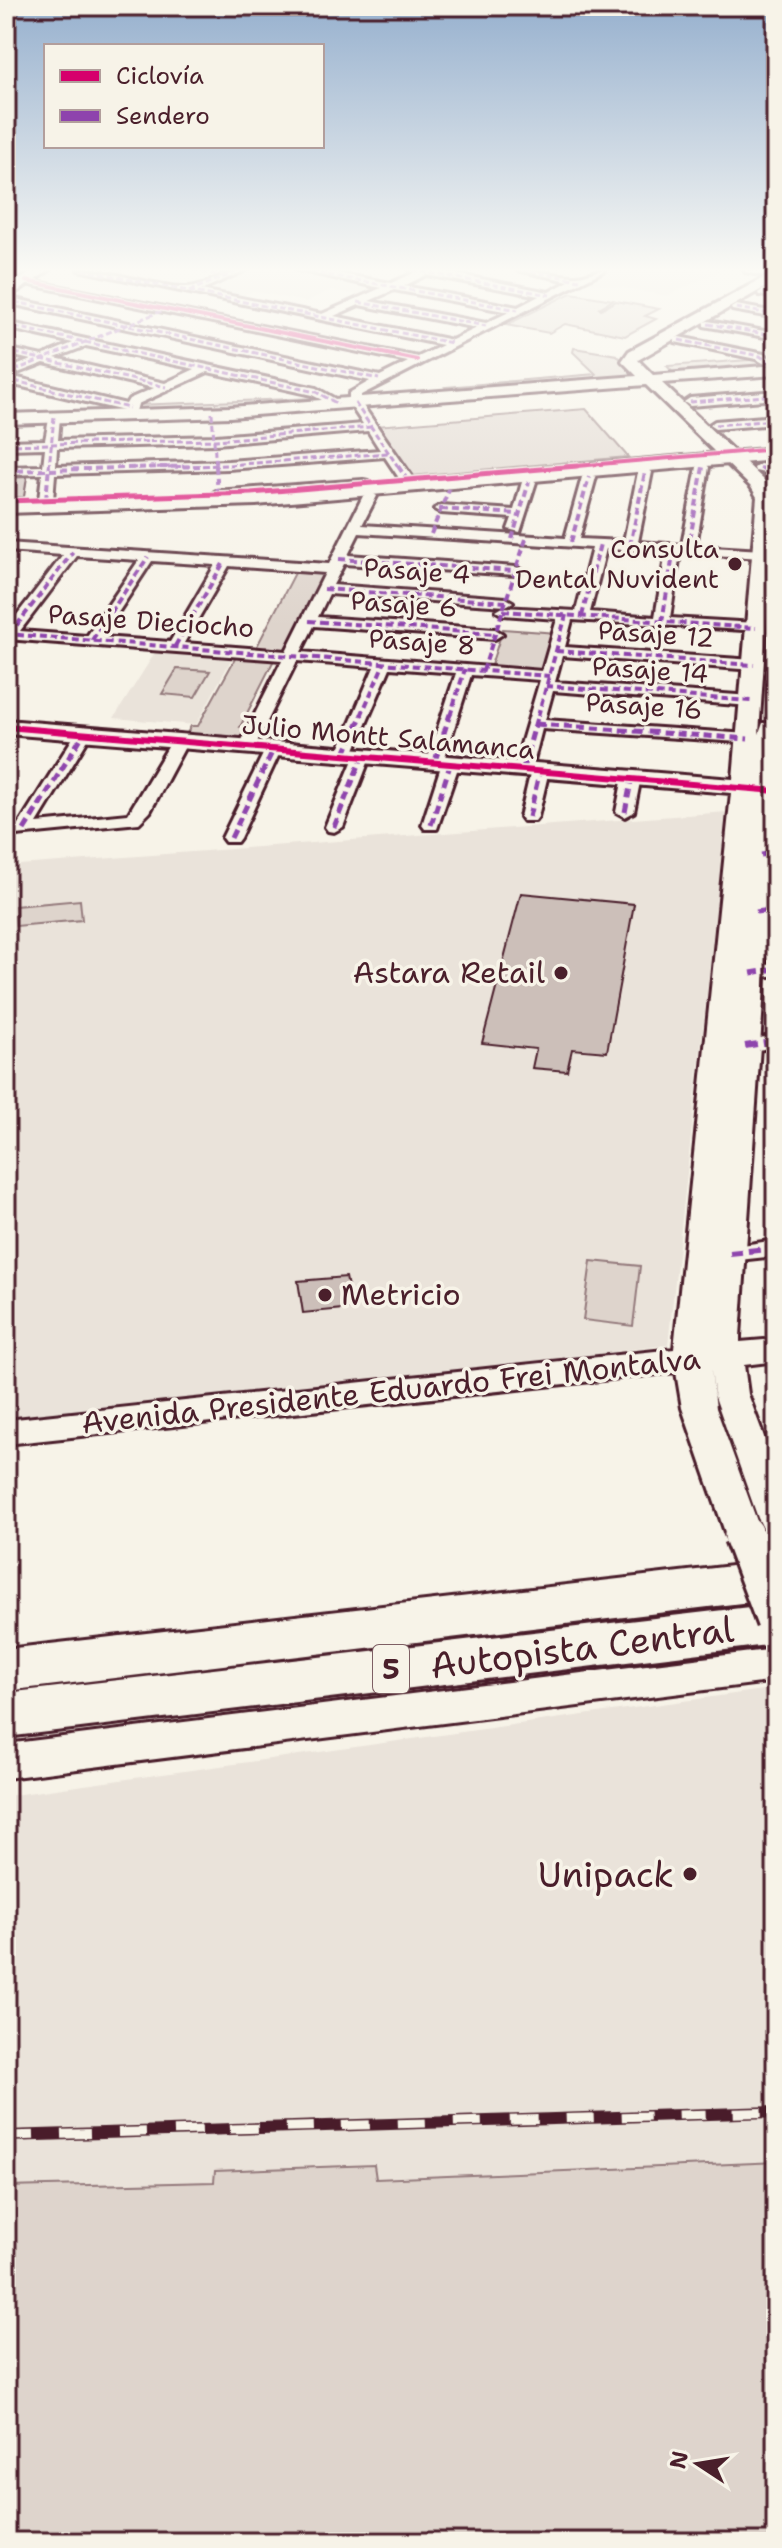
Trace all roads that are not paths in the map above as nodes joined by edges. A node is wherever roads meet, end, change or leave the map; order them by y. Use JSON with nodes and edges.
{"nodes":[{"id":1,"x":50,"y":389,"type":"edge"},
{"id":2,"x":162,"y":389,"type":"edge"},
{"id":3,"x":301,"y":389,"type":"edge"},
{"id":4,"x":362,"y":389,"type":"edge"},
{"id":5,"x":535,"y":389,"type":"edge"},
{"id":6,"x":660,"y":389,"type":"edge"},
{"id":7,"x":676,"y":389,"type":"edge"},
{"id":8,"x":776,"y":395,"type":"edge"},
{"id":9,"x":690,"y":402,"type":"junction"},
{"id":10,"x":355,"y":403,"type":"junction"},
{"id":11,"x":338,"y":404,"type":"junction"},
{"id":12,"x":129,"y":412,"type":"junction"},
{"id":13,"x":212,"y":413,"type":"junction"},
{"id":14,"x":54,"y":417,"type":"junction"},
{"id":15,"x":6,"y":419,"type":"edge"},
{"id":16,"x":776,"y":420,"type":"edge"},
{"id":17,"x":705,"y":422,"type":"junction"},
{"id":18,"x":372,"y":427,"type":"junction"},
{"id":19,"x":216,"y":440,"type":"junction"},
{"id":20,"x":51,"y":444,"type":"junction"},
{"id":21,"x":6,"y":445,"type":"edge"},
{"id":22,"x":776,"y":452,"type":"edge"},
{"id":23,"x":389,"y":453,"type":"junction"},
{"id":24,"x":750,"y":461,"type":"edge"},
{"id":25,"x":217,"y":466,"type":"junction"},
{"id":26,"x":703,"y":467,"type":"junction"},
{"id":27,"x":49,"y":470,"type":"junction"},
{"id":28,"x":6,"y":471,"type":"edge"},
{"id":29,"x":645,"y":472,"type":"junction"},
{"id":30,"x":589,"y":477,"type":"junction"},
{"id":31,"x":408,"y":481,"type":"junction"},
{"id":32,"x":529,"y":482,"type":"junction"},
{"id":33,"x":776,"y":482,"type":"edge"},
{"id":34,"x":449,"y":489,"type":"junction"},
{"id":35,"x":218,"y":495,"type":"junction"},
{"id":36,"x":370,"y":496,"type":"junction"},
{"id":37,"x":46,"y":500,"type":"junction"},
{"id":38,"x":6,"y":501,"type":"edge"},
{"id":39,"x":6,"y":507,"type":"edge"},
{"id":40,"x":441,"y":509,"type":"junction"},
{"id":41,"x":6,"y":514,"type":"edge"},
{"id":42,"x":519,"y":514,"type":"junction"},
{"id":43,"x":354,"y":529,"type":"junction"},
{"id":44,"x":431,"y":534,"type":"junction"},
{"id":45,"x":519,"y":539,"type":"junction"},
{"id":46,"x":571,"y":542,"type":"junction"},
{"id":47,"x":600,"y":544,"type":"junction"},
{"id":48,"x":630,"y":546,"type":"junction"},
{"id":49,"x":6,"y":547,"type":"edge"},
{"id":50,"x":681,"y":549,"type":"junction"},
{"id":51,"x":73,"y":552,"type":"junction"},
{"id":52,"x":762,"y":554,"type":"junction"},
{"id":53,"x":148,"y":557,"type":"junction"},
{"id":54,"x":224,"y":562,"type":"junction"},
{"id":55,"x":336,"y":564,"type":"junction"},
{"id":56,"x":516,"y":571,"type":"junction"},
{"id":57,"x":324,"y":589,"type":"junction"},
{"id":58,"x":504,"y":606,"type":"junction"},
{"id":59,"x":574,"y":616,"type":"junction"},
{"id":60,"x":309,"y":621,"type":"junction"},
{"id":61,"x":662,"y":622,"type":"junction"},
{"id":62,"x":756,"y":628,"type":"junction"},
{"id":63,"x":8,"y":634,"type":"edge"},
{"id":64,"x":495,"y":634,"type":"junction"},
{"id":65,"x":92,"y":640,"type":"junction"},
{"id":66,"x":776,"y":643,"type":"edge"},
{"id":67,"x":175,"y":646,"type":"junction"},
{"id":68,"x":556,"y":651,"type":"junction"},
{"id":69,"x":292,"y":656,"type":"junction"},
{"id":70,"x":384,"y":663,"type":"junction"},
{"id":71,"x":754,"y":665,"type":"junction"},
{"id":72,"x":465,"y":669,"type":"junction"},
{"id":73,"x":483,"y":671,"type":"junction"},
{"id":74,"x":548,"y":681,"type":"junction"},
{"id":75,"x":751,"y":701,"type":"junction"},
{"id":76,"x":536,"y":724,"type":"junction"},
{"id":77,"x":6,"y":727,"type":"edge"},
{"id":78,"x":773,"y":730,"type":"edge"},
{"id":79,"x":84,"y":733,"type":"junction"},
{"id":80,"x":748,"y":739,"type":"junction"},
{"id":81,"x":180,"y":741,"type":"junction"},
{"id":82,"x":247,"y":746,"type":"junction"},
{"id":83,"x":274,"y":748,"type":"junction"},
{"id":84,"x":354,"y":754,"type":"junction"},
{"id":85,"x":443,"y":762,"type":"junction"},
{"id":86,"x":532,"y":769,"type":"junction"},
{"id":87,"x":631,"y":780,"type":"junction"},
{"id":88,"x":762,"y":789,"type":"edge"},
{"id":89,"x":625,"y":812,"type":"dead end"},
{"id":90,"x":529,"y":817,"type":"dead end"},
{"id":91,"x":431,"y":825,"type":"dead end"},
{"id":92,"x":334,"y":827,"type":"dead end"},
{"id":93,"x":15,"y":830,"type":"edge"},
{"id":94,"x":231,"y":838,"type":"dead end"},
{"id":95,"x":769,"y":854,"type":"edge"},
{"id":96,"x":766,"y":911,"type":"edge"},
{"id":97,"x":764,"y":971,"type":"edge"},
{"id":98,"x":776,"y":1041,"type":"edge"},
{"id":99,"x":745,"y":1046,"type":"junction"},
{"id":100,"x":727,"y":1099,"type":"junction"},
{"id":101,"x":776,"y":1248,"type":"edge"},
{"id":102,"x":730,"y":1253,"type":"junction"},
{"id":103,"x":776,"y":1350,"type":"edge"},
{"id":104,"x":707,"y":1357,"type":"junction"},
{"id":105,"x":6,"y":1432,"type":"edge"},
{"id":106,"x":760,"y":1527,"type":"edge"},
{"id":107,"x":776,"y":1580,"type":"edge"},
{"id":108,"x":776,"y":1622,"type":"edge"},
{"id":109,"x":776,"y":1665,"type":"edge"},
{"id":110,"x":6,"y":1670,"type":"edge"},
{"id":111,"x":6,"y":1715,"type":"edge"},
{"id":112,"x":6,"y":1761,"type":"edge"}],
"edges":[{"from":1,"to":12,"type":"street"},
{"from":2,"to":12,"type":"street"},
{"from":3,"to":11,"type":"street"},
{"from":4,"to":10,"type":"street"},
{"from":5,"to":10,"type":"main road"},
{"from":6,"to":17,"type":"main road"},
{"from":7,"to":9,"type":"main road"},
{"from":8,"to":9,"type":"street"},
{"from":9,"to":17,"type":"main road"},
{"from":10,"to":11,"type":"main road"},
{"from":10,"to":18,"type":"street"},
{"from":11,"to":13,"type":"main road"},
{"from":12,"to":13,"type":"main road"},
{"from":12,"to":14,"type":"main road"},
{"from":13,"to":19,"type":"street"},
{"from":14,"to":15,"type":"main road"},
{"from":14,"to":20,"type":"street"},
{"from":16,"to":17,"type":"street"},
{"from":17,"to":24,"type":"main road"},
{"from":17,"to":24,"type":"main road"},
{"from":18,"to":19,"type":"street"},
{"from":18,"to":23,"type":"street"},
{"from":19,"to":20,"type":"street"},
{"from":19,"to":25,"type":"street"},
{"from":20,"to":21,"type":"street"},
{"from":20,"to":27,"type":"street"},
{"from":22,"to":24,"type":"main road"},
{"from":23,"to":25,"type":"street"},
{"from":23,"to":31,"type":"street"},
{"from":24,"to":26,"type":"main road"},
{"from":24,"to":31,"type":"street"},
{"from":24,"to":33,"type":"main road"},
{"from":24,"to":39,"type":"main road"},
{"from":24,"to":52,"type":"main road"},
{"from":25,"to":27,"type":"street"},
{"from":25,"to":35,"type":"street"},
{"from":26,"to":29,"type":"main road"},
{"from":26,"to":50,"type":"street"},
{"from":27,"to":28,"type":"street"},
{"from":27,"to":37,"type":"street"},
{"from":29,"to":30,"type":"main road"},
{"from":29,"to":48,"type":"street"},
{"from":30,"to":32,"type":"main road"},
{"from":30,"to":46,"type":"street"},
{"from":31,"to":35,"type":"street"},
{"from":32,"to":34,"type":"main road"},
{"from":32,"to":42,"type":"street"},
{"from":34,"to":36,"type":"main road"},
{"from":34,"to":40,"type":"street"},
{"from":35,"to":37,"type":"street"},
{"from":36,"to":41,"type":"main road"},
{"from":36,"to":43,"type":"street"},
{"from":37,"to":38,"type":"street"},
{"from":40,"to":42,"type":"street"},
{"from":40,"to":44,"type":"street"},
{"from":42,"to":45,"type":"street"},
{"from":43,"to":44,"type":"street"},
{"from":43,"to":55,"type":"street"},
{"from":44,"to":45,"type":"street"},
{"from":45,"to":46,"type":"street"},
{"from":45,"to":56,"type":"street"},
{"from":46,"to":47,"type":"street"},
{"from":47,"to":48,"type":"street"},
{"from":47,"to":59,"type":"street"},
{"from":48,"to":50,"type":"street"},
{"from":49,"to":51,"type":"street"},
{"from":50,"to":52,"type":"street"},
{"from":50,"to":61,"type":"street"},
{"from":51,"to":53,"type":"street"},
{"from":51,"to":63,"type":"street"},
{"from":52,"to":62,"type":"main road"},
{"from":53,"to":54,"type":"street"},
{"from":53,"to":65,"type":"street"},
{"from":54,"to":55,"type":"street"},
{"from":54,"to":67,"type":"street"},
{"from":55,"to":56,"type":"street"},
{"from":55,"to":57,"type":"street"},
{"from":56,"to":58,"type":"street"},
{"from":57,"to":58,"type":"street","name":"Pasaje 4"},
{"from":57,"to":60,"type":"street"},
{"from":58,"to":59,"type":"street","name":"Pasaje 4"},
{"from":58,"to":64,"type":"street"},
{"from":59,"to":61,"type":"street","name":"Pasaje 4"},
{"from":59,"to":68,"type":"street"},
{"from":60,"to":64,"type":"street","name":"Pasaje 6"},
{"from":60,"to":69,"type":"street"},
{"from":61,"to":62,"type":"street","name":"Pasaje 4"},
{"from":62,"to":71,"type":"main road"},
{"from":63,"to":65,"type":"street","name":"Pasaje Dieciocho"},
{"from":64,"to":73,"type":"street"},
{"from":65,"to":67,"type":"street","name":"Pasaje Dieciocho"},
{"from":66,"to":78,"type":"main road"},
{"from":67,"to":69,"type":"street","name":"Pasaje Dieciocho"},
{"from":68,"to":71,"type":"street","name":"Pasaje 12"},
{"from":68,"to":74,"type":"street"},
{"from":69,"to":70,"type":"street","name":"Pasaje 8"},
{"from":69,"to":82,"type":"street"},
{"from":70,"to":72,"type":"street","name":"Pasaje 8"},
{"from":70,"to":84,"type":"street"},
{"from":71,"to":75,"type":"main road"},
{"from":72,"to":73,"type":"street","name":"Pasaje 8"},
{"from":72,"to":85,"type":"street"},
{"from":73,"to":74,"type":"street","name":"Pasaje 8"},
{"from":74,"to":75,"type":"street","name":"Pasaje 14"},
{"from":74,"to":76,"type":"street"},
{"from":75,"to":80,"type":"main road"},
{"from":76,"to":80,"type":"street","name":"Pasaje 16"},
{"from":76,"to":86,"type":"street"},
{"from":77,"to":79,"type":"main road","name":"Julio Montt Salamanca"},
{"from":78,"to":88,"type":"main road"},
{"from":79,"to":81,"type":"main road","name":"Julio Montt Salamanca"},
{"from":79,"to":93,"type":"street"},
{"from":80,"to":88,"type":"main road"},
{"from":81,"to":82,"type":"main road","name":"Julio Montt Salamanca"},
{"from":81,"to":93,"type":"street"},
{"from":82,"to":83,"type":"main road","name":"Julio Montt Salamanca"},
{"from":83,"to":84,"type":"main road","name":"Julio Montt Salamanca"},
{"from":83,"to":94,"type":"street"},
{"from":84,"to":85,"type":"main road","name":"Julio Montt Salamanca"},
{"from":84,"to":92,"type":"street"},
{"from":85,"to":86,"type":"main road","name":"Julio Montt Salamanca"},
{"from":85,"to":91,"type":"street"},
{"from":86,"to":87,"type":"main road","name":"Julio Montt Salamanca"},
{"from":86,"to":90,"type":"street"},
{"from":87,"to":88,"type":"main road","name":"Julio Montt Salamanca"},
{"from":87,"to":89,"type":"street"},
{"from":88,"to":95,"type":"main road"},
{"from":88,"to":100,"type":"main road"},
{"from":95,"to":96,"type":"main road"},
{"from":96,"to":97,"type":"main road"},
{"from":97,"to":99,"type":"main road"},
{"from":98,"to":99,"type":"street"},
{"from":99,"to":100,"type":"main road"},
{"from":100,"to":102,"type":"main road"},
{"from":100,"to":104,"type":"main road"},
{"from":101,"to":102,"type":"street"},
{"from":102,"to":104,"type":"main road"},
{"from":103,"to":104,"type":"main road","name":"Avenida Presidente Eduardo Frei Montalva"},
{"from":104,"to":105,"type":"main road","name":"Avenida Presidente Eduardo Frei Montalva"},
{"from":104,"to":106,"type":"main road"},
{"from":106,"to":108,"type":"main road","bridge":true},
{"from":107,"to":110,"type":"highway","name":"Autopista Central","number":"5"},
{"from":108,"to":111,"type":"highway","name":"Autopista Central","number":"5"},
{"from":109,"to":112,"type":"main road"}]}
